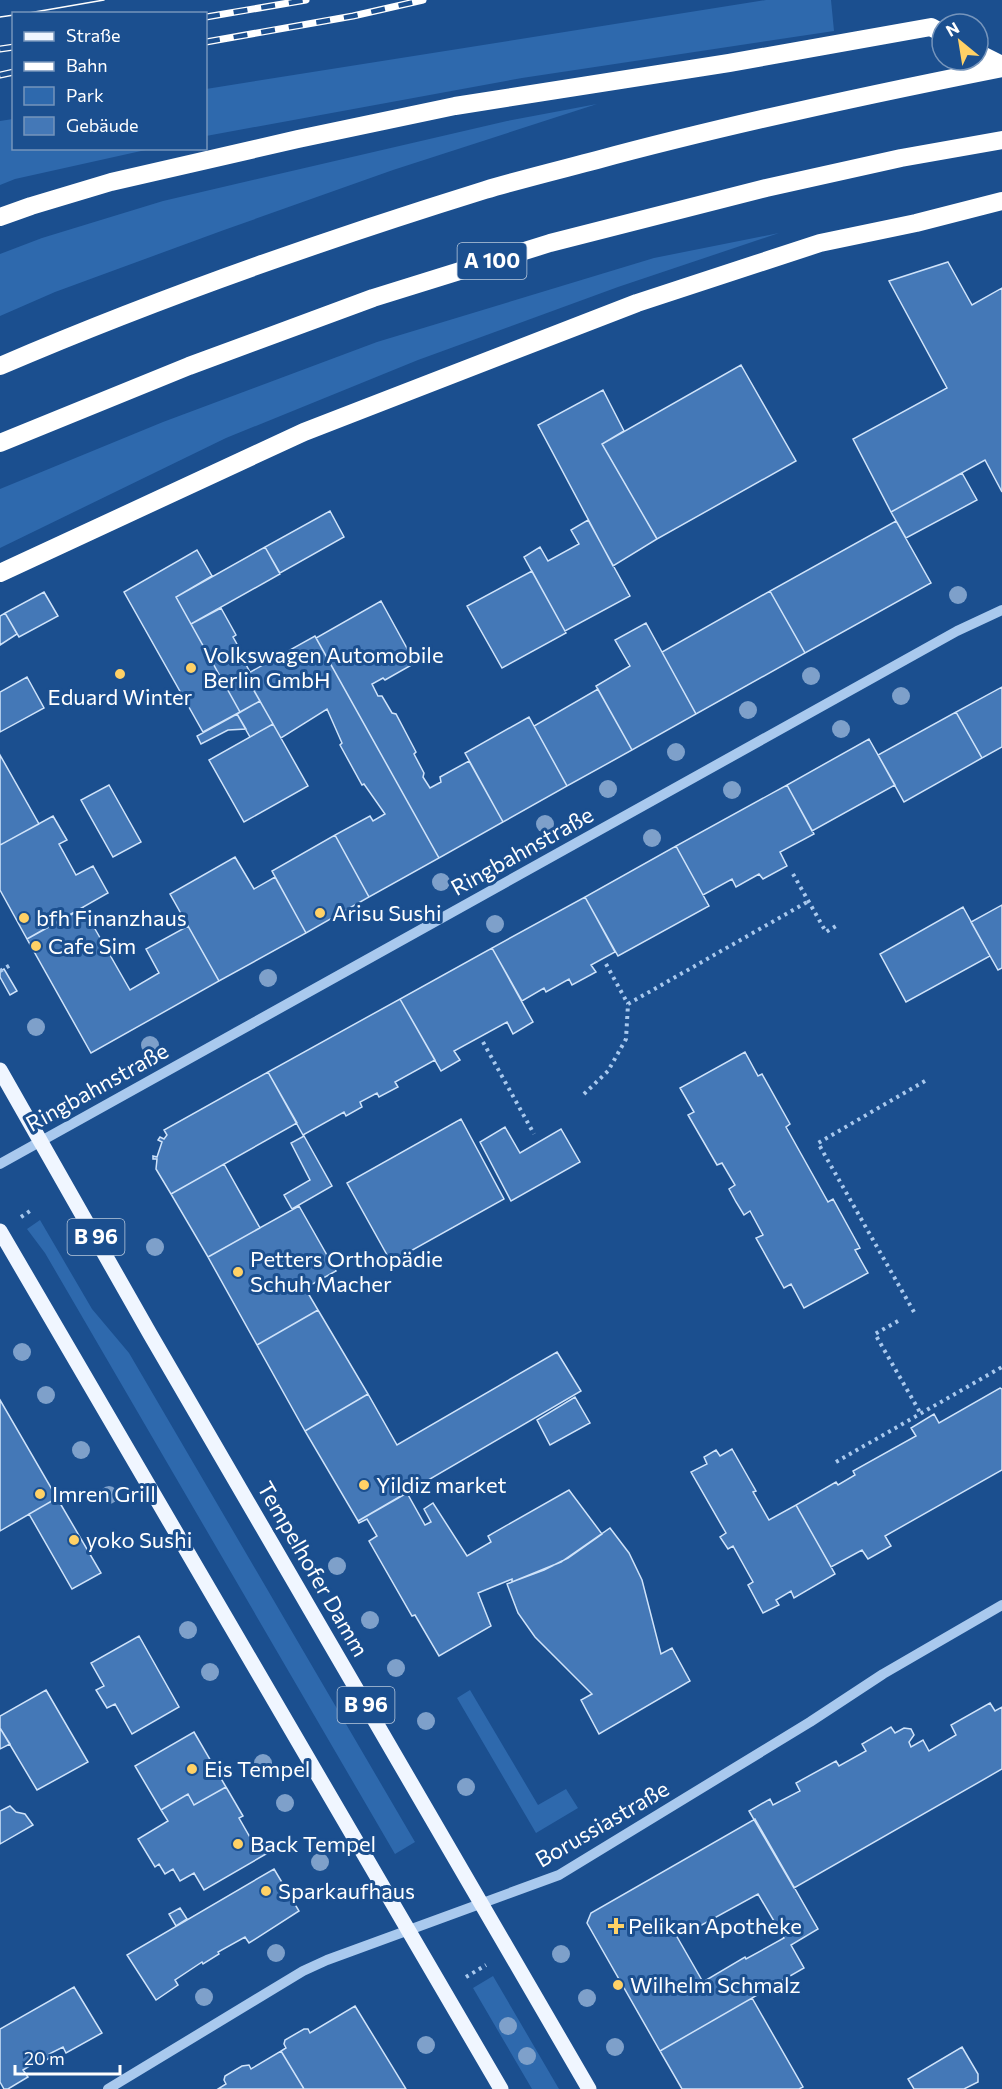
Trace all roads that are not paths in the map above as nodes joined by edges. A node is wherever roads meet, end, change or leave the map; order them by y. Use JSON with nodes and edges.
{"nodes":[{"id":1,"x":930,"y":27,"type":"edge"},
{"id":2,"x":1002,"y":67,"type":"edge"},
{"id":3,"x":1002,"y":140,"type":"edge"},
{"id":4,"x":1002,"y":201,"type":"edge"},
{"id":5,"x":0,"y":217,"type":"edge"},
{"id":6,"x":0,"y":366,"type":"edge"},
{"id":7,"x":0,"y":442,"type":"edge"},
{"id":8,"x":0,"y":573,"type":"edge"},
{"id":9,"x":1002,"y":610,"type":"edge"},
{"id":10,"x":0,"y":1070,"type":"edge"},
{"id":11,"x":41,"y":1141,"type":"junction"},
{"id":12,"x":0,"y":1164,"type":"edge"},
{"id":13,"x":0,"y":1231,"type":"edge"},
{"id":14,"x":1002,"y":1605,"type":"edge"},
{"id":15,"x":481,"y":1903,"type":"junction"},
{"id":16,"x":408,"y":1930,"type":"junction"},
{"id":17,"x":108,"y":2089,"type":"edge"},
{"id":18,"x":501,"y":2089,"type":"edge"},
{"id":19,"x":590,"y":2089,"type":"edge"}],
"edges":[{"from":1,"to":5,"type":"highway"},
{"from":2,"to":6,"type":"highway"},
{"from":3,"to":7,"type":"highway","number":"A 100"},
{"from":4,"to":8,"type":"highway"},
{"from":9,"to":11,"type":"street","name":"Ringbahnstraße"},
{"from":10,"to":11,"type":"main road","name":"Tempelhofer Damm","number":"B 96"},
{"from":11,"to":12,"type":"street","name":"Ringbahnstraße"},
{"from":11,"to":15,"type":"main road","name":"Tempelhofer Damm","number":"B 96"},
{"from":13,"to":16,"type":"main road"},
{"from":14,"to":15,"type":"street","name":"Borussiastraße"},
{"from":15,"to":16,"type":"street","name":"Borussiastraße"},
{"from":15,"to":19,"type":"main road","name":"Tempelhofer Damm","number":"B 96"},
{"from":16,"to":17,"type":"street","name":"Borussiastraße"},
{"from":16,"to":18,"type":"main road"}]}
